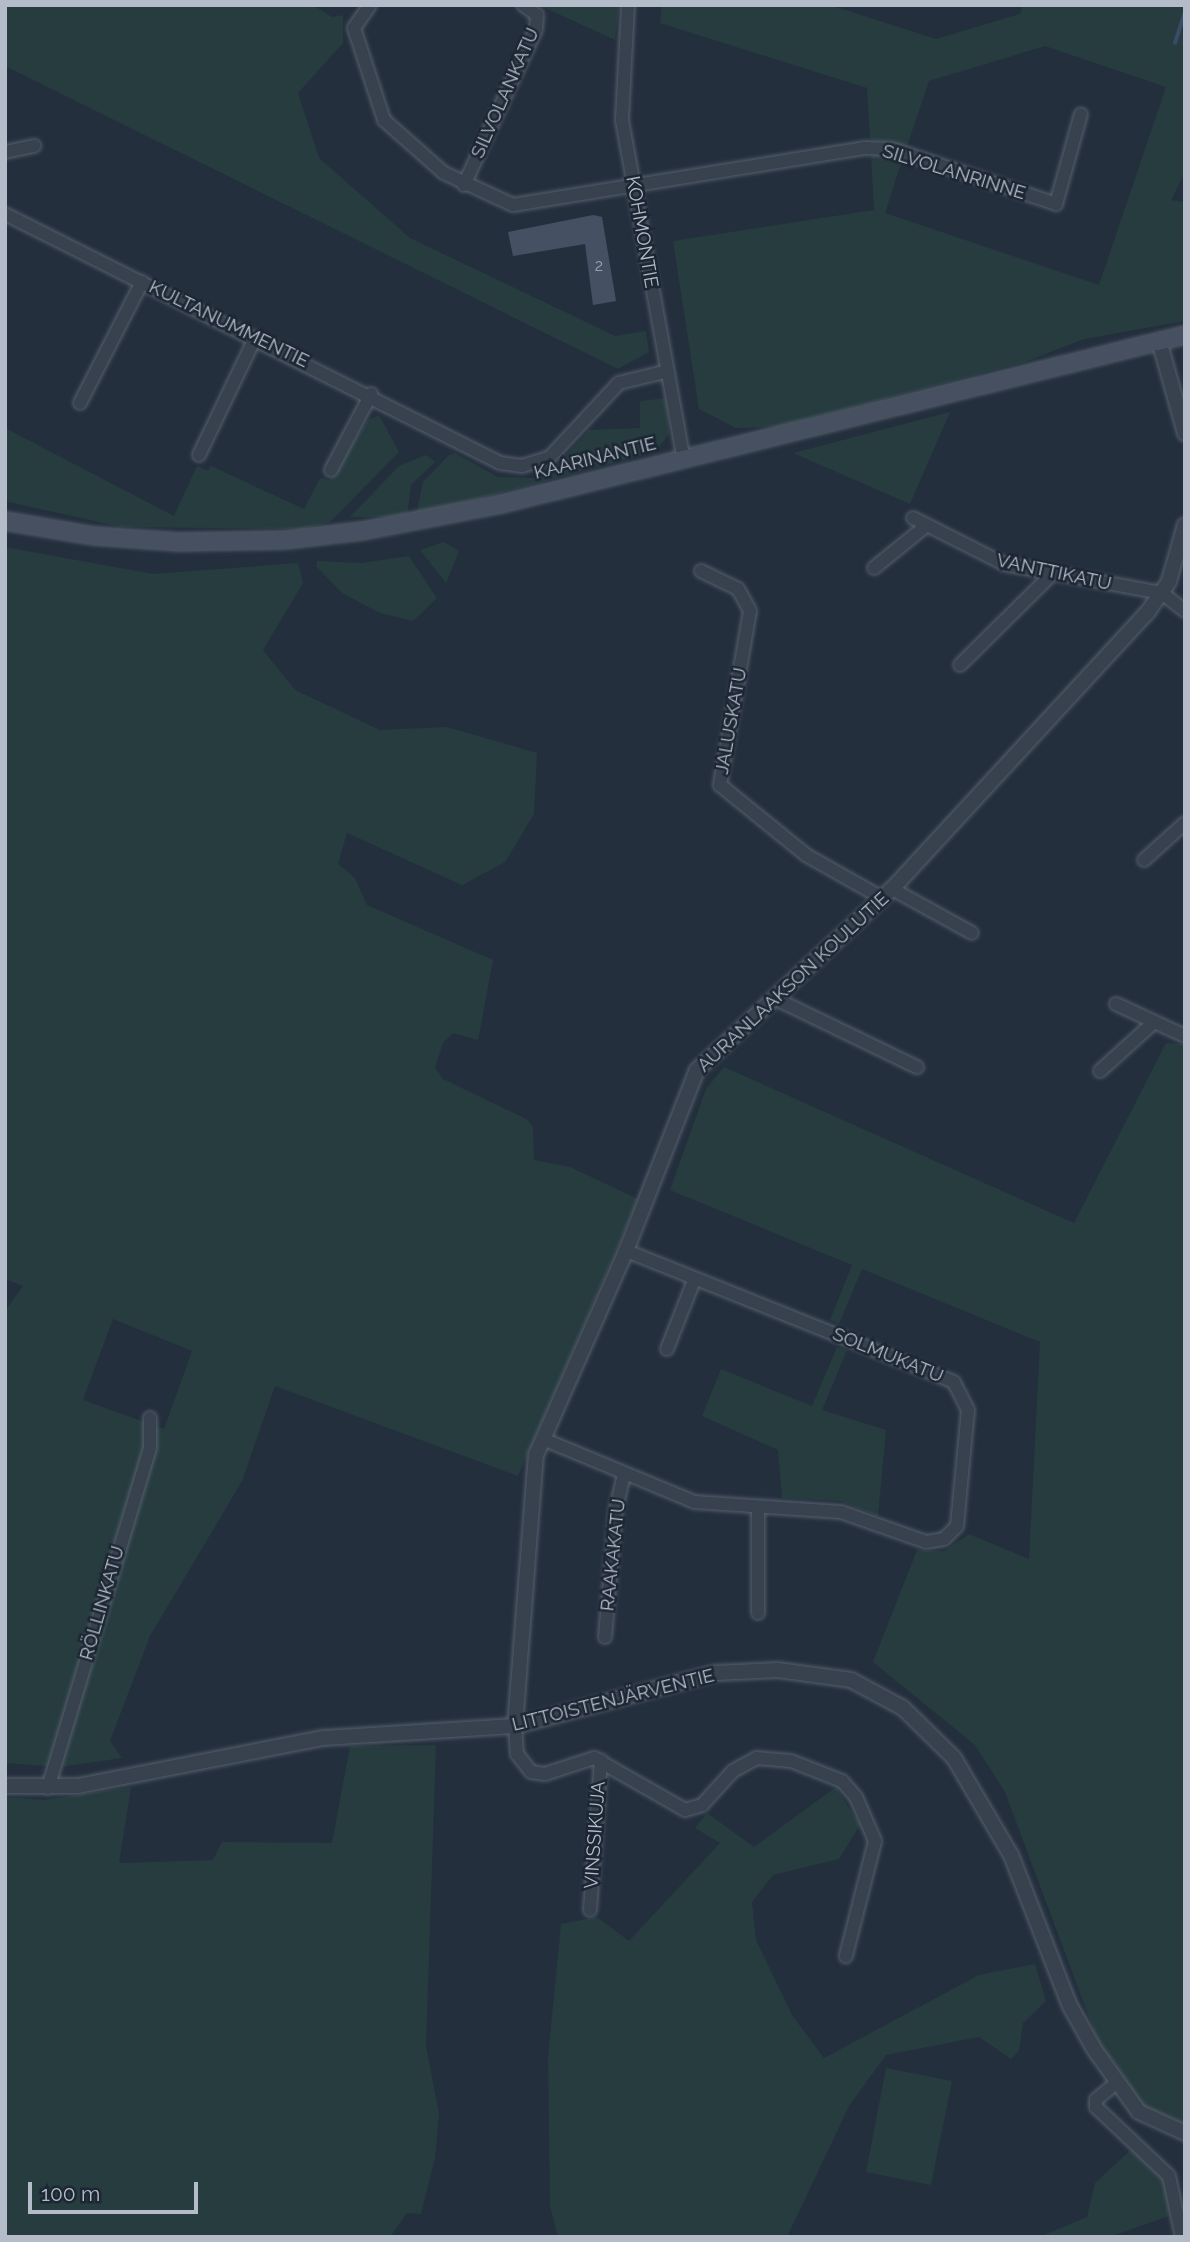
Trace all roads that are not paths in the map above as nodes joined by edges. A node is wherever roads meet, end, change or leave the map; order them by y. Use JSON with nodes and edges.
{"nodes":[{"id":1,"x":370,"y":5,"type":"edge"},
{"id":2,"x":523,"y":5,"type":"edge"},
{"id":3,"x":628,"y":5,"type":"edge"},
{"id":4,"x":1081,"y":114,"type":"dead end"},
{"id":5,"x":34,"y":146,"type":"dead end"},
{"id":6,"x":5,"y":152,"type":"edge"},
{"id":7,"x":633,"y":183,"type":"junction"},
{"id":8,"x":464,"y":185,"type":"junction"},
{"id":9,"x":5,"y":214,"type":"edge"},
{"id":10,"x":142,"y":282,"type":"junction"},
{"id":11,"x":1185,"y":335,"type":"edge"},
{"id":12,"x":255,"y":338,"type":"junction"},
{"id":13,"x":1159,"y":340,"type":"junction"},
{"id":14,"x":668,"y":371,"type":"junction"},
{"id":15,"x":371,"y":394,"type":"junction"},
{"id":16,"x":80,"y":403,"type":"dead end"},
{"id":17,"x":1185,"y":433,"type":"edge"},
{"id":18,"x":199,"y":455,"type":"dead end"},
{"id":19,"x":683,"y":457,"type":"junction"},
{"id":20,"x":331,"y":470,"type":"dead end"},
{"id":21,"x":913,"y":518,"type":"dead end"},
{"id":22,"x":5,"y":521,"type":"edge"},
{"id":23,"x":926,"y":525,"type":"junction"},
{"id":24,"x":1185,"y":525,"type":"edge"},
{"id":25,"x":874,"y":568,"type":"dead end"},
{"id":26,"x":701,"y":571,"type":"dead end"},
{"id":27,"x":1051,"y":575,"type":"junction"},
{"id":28,"x":1162,"y":593,"type":"junction"},
{"id":29,"x":1185,"y":611,"type":"edge"},
{"id":30,"x":960,"y":665,"type":"dead end"},
{"id":31,"x":1185,"y":823,"type":"edge"},
{"id":32,"x":1144,"y":860,"type":"dead end"},
{"id":33,"x":887,"y":893,"type":"junction"},
{"id":34,"x":972,"y":933,"type":"dead end"},
{"id":35,"x":774,"y":998,"type":"junction"},
{"id":36,"x":1116,"y":1004,"type":"dead end"},
{"id":37,"x":1152,"y":1024,"type":"junction"},
{"id":38,"x":1185,"y":1036,"type":"edge"},
{"id":39,"x":917,"y":1066,"type":"dead end"},
{"id":40,"x":1100,"y":1071,"type":"dead end"},
{"id":41,"x":626,"y":1251,"type":"junction"},
{"id":42,"x":695,"y":1278,"type":"junction"},
{"id":43,"x":667,"y":1349,"type":"dead end"},
{"id":44,"x":150,"y":1418,"type":"dead end"},
{"id":45,"x":543,"y":1439,"type":"junction"},
{"id":46,"x":624,"y":1474,"type":"junction"},
{"id":47,"x":758,"y":1507,"type":"junction"},
{"id":48,"x":758,"y":1613,"type":"dead end"},
{"id":49,"x":605,"y":1637,"type":"dead end"},
{"id":50,"x":515,"y":1727,"type":"junction"},
{"id":51,"x":601,"y":1760,"type":"junction"},
{"id":52,"x":5,"y":1786,"type":"edge"},
{"id":53,"x":48,"y":1788,"type":"junction"},
{"id":54,"x":590,"y":1910,"type":"dead end"},
{"id":55,"x":846,"y":1956,"type":"dead end"},
{"id":56,"x":1116,"y":2083,"type":"junction"},
{"id":57,"x":1185,"y":2133,"type":"edge"},
{"id":58,"x":1182,"y":2237,"type":"edge"}],
"edges":[{"from":1,"to":8,"type":"street"},
{"from":2,"to":8,"type":"street","name":"SILVOLANKATU"},
{"from":3,"to":7,"type":"street","name":"KOHMONTIE"},
{"from":4,"to":7,"type":"street","name":"SILVOLANRINNE"},
{"from":5,"to":6,"type":"street"},
{"from":7,"to":8,"type":"street"},
{"from":7,"to":14,"type":"street","name":"KOHMONTIE"},
{"from":9,"to":10,"type":"street","name":"KULTANUMMENTIE"},
{"from":10,"to":12,"type":"street","name":"KULTANUMMENTIE"},
{"from":10,"to":16,"type":"street"},
{"from":11,"to":13,"type":"main road","name":"KAARINANTIE"},
{"from":12,"to":15,"type":"street","name":"KULTANUMMENTIE"},
{"from":12,"to":18,"type":"street"},
{"from":13,"to":17,"type":"street"},
{"from":13,"to":19,"type":"main road","name":"KAARINANTIE"},
{"from":14,"to":15,"type":"street","name":"KULTANUMMENTIE"},
{"from":14,"to":19,"type":"street","name":"KOHMONTIE"},
{"from":15,"to":20,"type":"street"},
{"from":19,"to":22,"type":"main road","name":"KAARINANTIE"},
{"from":21,"to":23,"type":"street","name":"VANTTIKATU"},
{"from":23,"to":25,"type":"street"},
{"from":23,"to":27,"type":"street","name":"VANTTIKATU"},
{"from":24,"to":28,"type":"street","name":"AURANLAAKSON KOULUTIE"},
{"from":26,"to":33,"type":"street","name":"JALUSKATU"},
{"from":27,"to":28,"type":"street","name":"VANTTIKATU"},
{"from":27,"to":30,"type":"street"},
{"from":28,"to":29,"type":"street"},
{"from":28,"to":33,"type":"street","name":"AURANLAAKSON KOULUTIE"},
{"from":31,"to":32,"type":"street"},
{"from":33,"to":34,"type":"street"},
{"from":33,"to":35,"type":"street","name":"AURANLAAKSON KOULUTIE"},
{"from":35,"to":39,"type":"street"},
{"from":35,"to":41,"type":"street","name":"AURANLAAKSON KOULUTIE"},
{"from":36,"to":37,"type":"street"},
{"from":37,"to":38,"type":"street"},
{"from":37,"to":40,"type":"street"},
{"from":41,"to":42,"type":"street","name":"SOLMUKATU"},
{"from":41,"to":45,"type":"street","name":"AURANLAAKSON KOULUTIE"},
{"from":42,"to":43,"type":"street"},
{"from":42,"to":47,"type":"street","name":"SOLMUKATU"},
{"from":44,"to":53,"type":"street","name":"RÖLLINKATU"},
{"from":45,"to":46,"type":"street","name":"SOLMUKATU"},
{"from":45,"to":50,"type":"street","name":"AURANLAAKSON KOULUTIE"},
{"from":46,"to":47,"type":"street","name":"SOLMUKATU"},
{"from":46,"to":49,"type":"street","name":"RAAKAKATU"},
{"from":47,"to":48,"type":"street"},
{"from":50,"to":51,"type":"street"},
{"from":50,"to":53,"type":"street","name":"LITTOISTENJÄRVENTIE"},
{"from":50,"to":56,"type":"street","name":"LITTOISTENJÄRVENTIE"},
{"from":51,"to":54,"type":"street","name":"VINSSIKUJA"},
{"from":51,"to":55,"type":"street"},
{"from":52,"to":53,"type":"street","name":"LITTOISTENJÄRVENTIE"},
{"from":56,"to":57,"type":"street","name":"LITTOISTENJÄRVENTIE"},
{"from":56,"to":58,"type":"street"}]}
